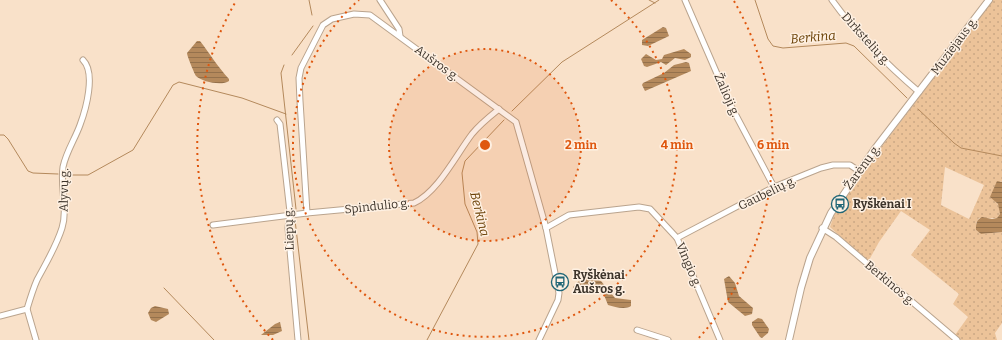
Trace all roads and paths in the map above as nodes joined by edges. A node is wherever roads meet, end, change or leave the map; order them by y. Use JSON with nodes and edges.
{"nodes":[{"id":1,"x":380,"y":0,"type":"edge"},
{"id":2,"x":685,"y":0,"type":"edge"},
{"id":3,"x":832,"y":0,"type":"edge"},
{"id":4,"x":990,"y":0,"type":"edge"},
{"id":5,"x":400,"y":36,"type":"junction"},
{"id":6,"x":83,"y":60,"type":"dead end"},
{"id":7,"x":919,"y":92,"type":"junction"},
{"id":8,"x":499,"y":108,"type":"junction"},
{"id":9,"x":277,"y":120,"type":"dead end"},
{"id":10,"x":859,"y":171,"type":"junction"},
{"id":11,"x":774,"y":187,"type":"junction"},
{"id":12,"x":307,"y":213,"type":"junction"},
{"id":13,"x":290,"y":215,"type":"junction"},
{"id":14,"x":213,"y":225,"type":"dead end"},
{"id":15,"x":546,"y":228,"type":"junction"},
{"id":16,"x":822,"y":228,"type":"junction"},
{"id":17,"x":677,"y":238,"type":"junction"},
{"id":18,"x":27,"y":309,"type":"junction"},
{"id":19,"x":0,"y":316,"type":"edge"},
{"id":20,"x":637,"y":330,"type":"dead end"},
{"id":21,"x":36,"y":340,"type":"edge"},
{"id":22,"x":298,"y":340,"type":"edge"},
{"id":23,"x":539,"y":340,"type":"edge"},
{"id":24,"x":668,"y":340,"type":"edge"},
{"id":25,"x":720,"y":340,"type":"edge"},
{"id":26,"x":789,"y":340,"type":"edge"},
{"id":27,"x":957,"y":340,"type":"edge"}],
"edges":[{"from":1,"to":5,"type":"street"},
{"from":2,"to":11,"type":"street","name":"Žalioji g."},
{"from":3,"to":7,"type":"street","name":"Dirkstelių g."},
{"from":4,"to":7,"type":"main road","name":"Muziejaus g."},
{"from":5,"to":8,"type":"street","name":"Aušros g."},
{"from":5,"to":12,"type":"street","name":"Aušros g."},
{"from":6,"to":18,"type":"street","name":"Alyvų g."},
{"from":7,"to":10,"type":"main road","name":"Žarėnų g."},
{"from":8,"to":12,"type":"street","name":"Spindulio g."},
{"from":8,"to":15,"type":"street","name":"Aušros g."},
{"from":9,"to":13,"type":"street","name":"Liepų g."},
{"from":10,"to":11,"type":"street","name":"Gaubelių g."},
{"from":10,"to":16,"type":"main road","name":"Žarėnų g."},
{"from":11,"to":17,"type":"street","name":"Gaubelių g."},
{"from":12,"to":13,"type":"street","name":"Spindulio g."},
{"from":13,"to":14,"type":"street","name":"Spindulio g."},
{"from":13,"to":22,"type":"street","name":"Liepų g."},
{"from":15,"to":17,"type":"street","name":"Vingio g."},
{"from":15,"to":23,"type":"street","name":"Aušros g."},
{"from":16,"to":26,"type":"main road","name":"Žarėnų g."},
{"from":16,"to":27,"type":"street","name":"Berkinos g."},
{"from":17,"to":25,"type":"street","name":"Vingio g."},
{"from":18,"to":19,"type":"street"},
{"from":18,"to":21,"type":"street"},
{"from":20,"to":24,"type":"street"}]}
